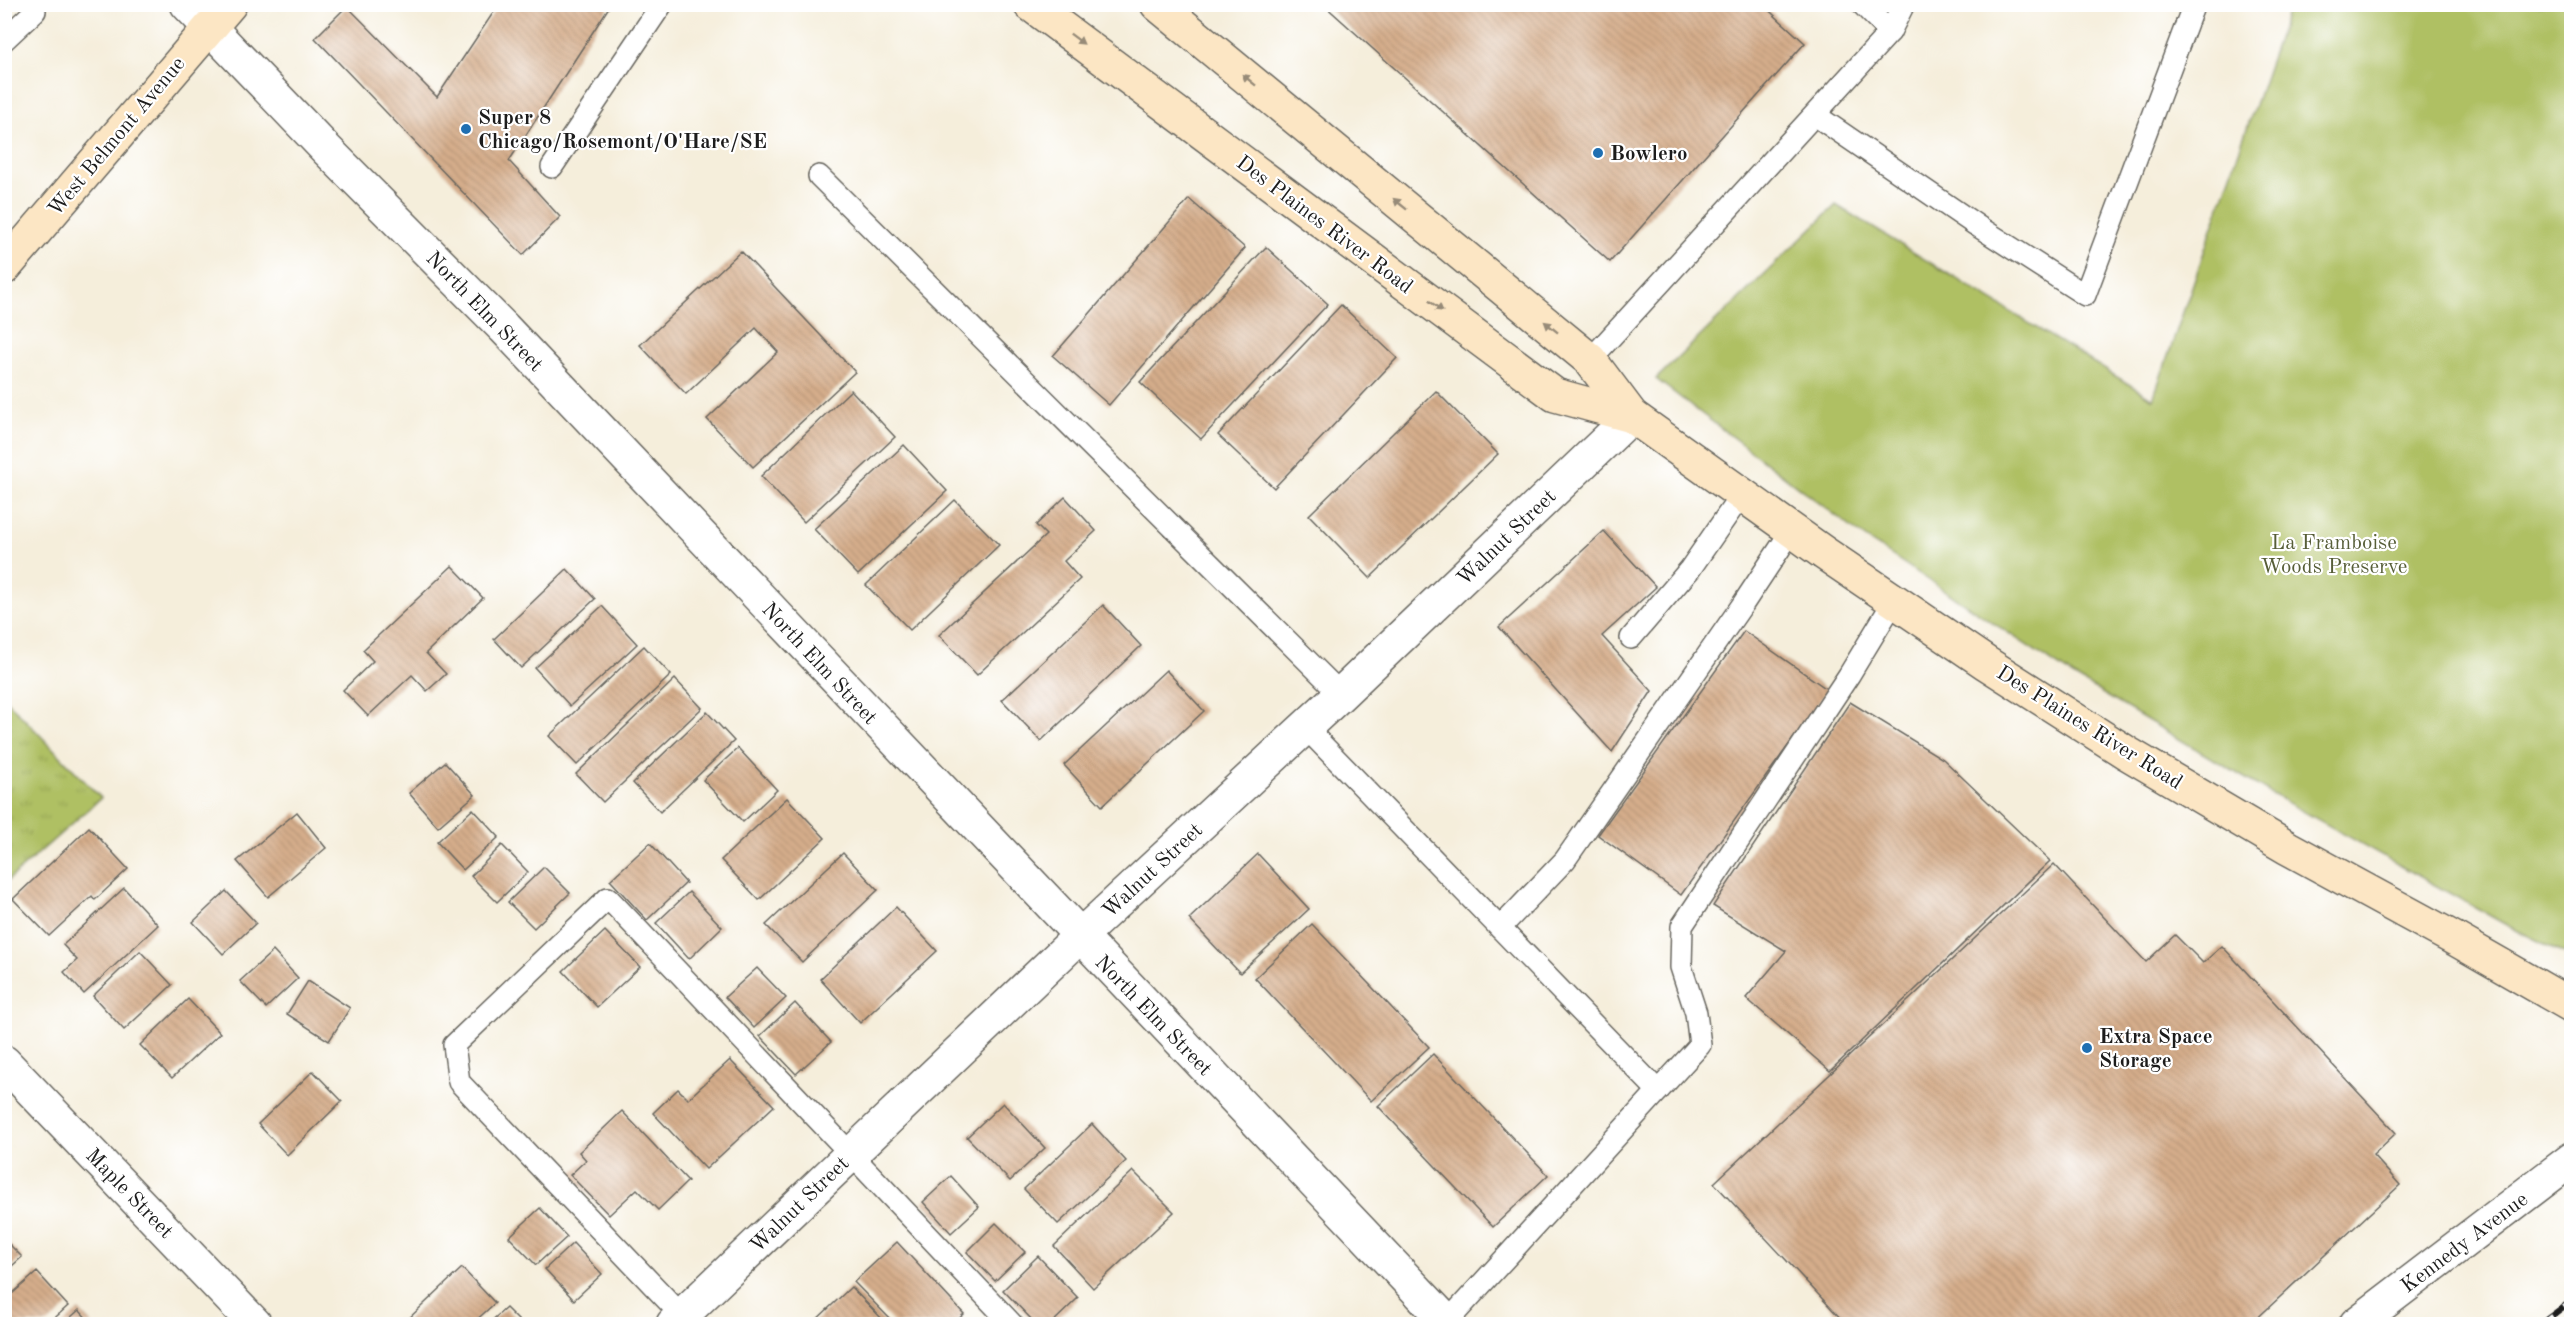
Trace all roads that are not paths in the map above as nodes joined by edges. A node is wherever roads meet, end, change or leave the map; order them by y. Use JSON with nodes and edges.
{"nodes":[{"id":1,"x":662,"y":4,"type":"edge"},
{"id":2,"x":1030,"y":4,"type":"edge"},
{"id":3,"x":1157,"y":4,"type":"edge"},
{"id":4,"x":1862,"y":4,"type":"edge"},
{"id":5,"x":1904,"y":4,"type":"edge"},
{"id":6,"x":2194,"y":4,"type":"edge"},
{"id":7,"x":35,"y":11,"type":"dead end"},
{"id":8,"x":209,"y":12,"type":"edge"},
{"id":9,"x":1890,"y":32,"type":"junction"},
{"id":10,"x":4,"y":40,"type":"edge"},
{"id":11,"x":1815,"y":115,"type":"junction"},
{"id":12,"x":552,"y":167,"type":"dead end"},
{"id":13,"x":819,"y":176,"type":"dead end"},
{"id":14,"x":4,"y":268,"type":"edge"},
{"id":15,"x":1590,"y":360,"type":"junction"},
{"id":16,"x":1632,"y":416,"type":"junction"},
{"id":17,"x":1742,"y":494,"type":"junction"},
{"id":18,"x":1792,"y":530,"type":"junction"},
{"id":19,"x":1894,"y":601,"type":"junction"},
{"id":20,"x":1631,"y":638,"type":"dead end"},
{"id":21,"x":1341,"y":694,"type":"junction"},
{"id":22,"x":1305,"y":727,"type":"junction"},
{"id":23,"x":1500,"y":928,"type":"junction"},
{"id":24,"x":1080,"y":936,"type":"junction"},
{"id":25,"x":2571,"y":1005,"type":"edge"},
{"id":26,"x":4,"y":1062,"type":"edge"},
{"id":27,"x":1658,"y":1092,"type":"junction"},
{"id":28,"x":851,"y":1155,"type":"junction"},
{"id":29,"x":2571,"y":1159,"type":"edge"},
{"id":30,"x":682,"y":1322,"type":"edge"},
{"id":31,"x":1448,"y":1323,"type":"edge"},
{"id":32,"x":255,"y":1324,"type":"edge"},
{"id":33,"x":1012,"y":1324,"type":"edge"},
{"id":34,"x":2356,"y":1324,"type":"edge"}],
"edges":[{"from":1,"to":12,"type":"lane"},
{"from":2,"to":16,"type":"main road","name":"Des Plaines River Road","one_way":true},
{"from":15,"to":3,"type":"main road","name":"Des Plaines River Road","one_way":true},
{"from":4,"to":9,"type":"lane"},
{"from":5,"to":9,"type":"lane"},
{"from":6,"to":11,"type":"lane"},
{"from":7,"to":10,"type":"lane"},
{"from":8,"to":14,"type":"main road","name":"West Belmont Avenue"},
{"from":8,"to":24,"type":"street","name":"North Elm Street"},
{"from":9,"to":11,"type":"lane"},
{"from":11,"to":15,"type":"lane"},
{"from":13,"to":21,"type":"lane"},
{"from":15,"to":16,"type":"main road","name":"Des Plaines River Road"},
{"from":16,"to":17,"type":"main road","name":"Des Plaines River Road"},
{"from":16,"to":21,"type":"street","name":"Walnut Street"},
{"from":17,"to":18,"type":"main road","name":"Des Plaines River Road"},
{"from":17,"to":20,"type":"lane"},
{"from":18,"to":19,"type":"main road","name":"Des Plaines River Road"},
{"from":18,"to":23,"type":"lane"},
{"from":19,"to":25,"type":"main road","name":"Des Plaines River Road"},
{"from":19,"to":27,"type":"lane"},
{"from":21,"to":22,"type":"street","name":"Walnut Street"},
{"from":22,"to":23,"type":"lane"},
{"from":22,"to":24,"type":"street","name":"Walnut Street"},
{"from":23,"to":27,"type":"lane"},
{"from":24,"to":28,"type":"street","name":"Walnut Street"},
{"from":24,"to":31,"type":"street","name":"North Elm Street"},
{"from":26,"to":32,"type":"street","name":"Maple Street"},
{"from":27,"to":31,"type":"lane"},
{"from":28,"to":30,"type":"street","name":"Walnut Street"},
{"from":28,"to":30,"type":"lane"},
{"from":28,"to":33,"type":"lane"},
{"from":29,"to":34,"type":"street","name":"Kennedy Avenue"}]}
